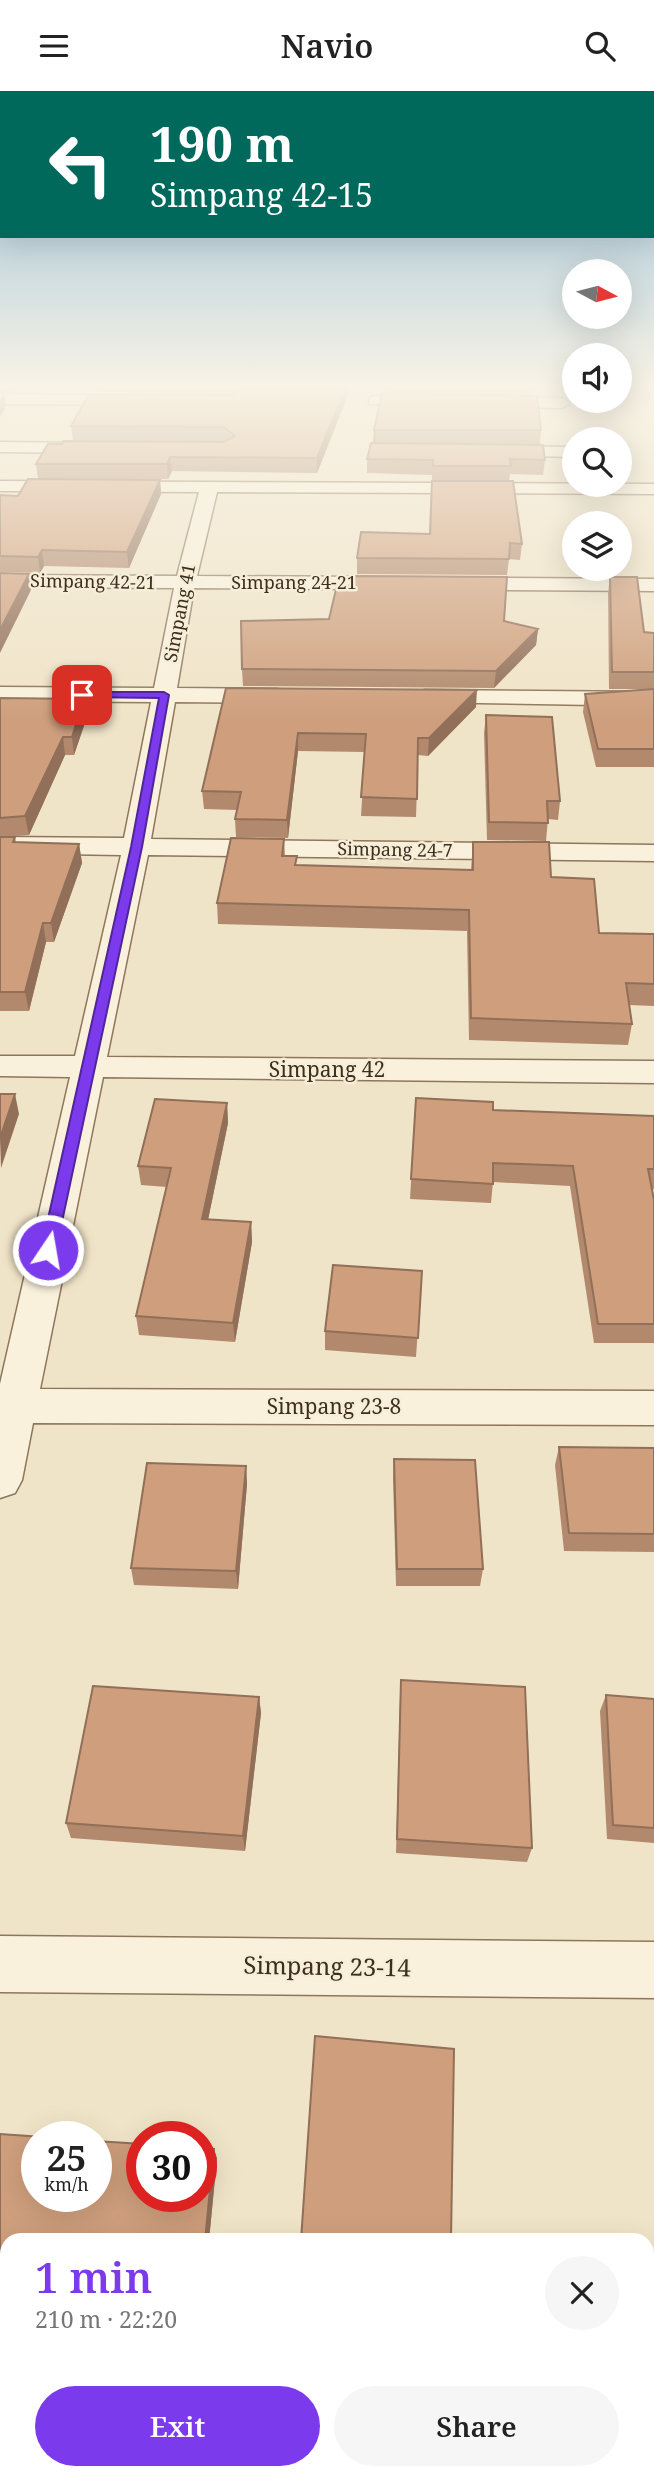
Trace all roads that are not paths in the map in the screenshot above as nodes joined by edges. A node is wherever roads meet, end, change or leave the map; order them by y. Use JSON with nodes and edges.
{"nodes":[{"id":1,"x":207,"y":496,"type":"edge"},
{"id":2,"x":0,"y":581,"type":"edge"},
{"id":3,"x":185,"y":583,"type":"junction"},
{"id":4,"x":654,"y":585,"type":"edge"},
{"id":5,"x":0,"y":694,"type":"edge"},
{"id":6,"x":164,"y":695,"type":"junction"},
{"id":7,"x":300,"y":696,"type":"edge"},
{"id":8,"x":395,"y":697,"type":"edge"},
{"id":9,"x":654,"y":699,"type":"edge"},
{"id":10,"x":0,"y":845,"type":"edge"},
{"id":11,"x":136,"y":847,"type":"junction"},
{"id":12,"x":654,"y":853,"type":"edge"},
{"id":13,"x":0,"y":1066,"type":"edge"},
{"id":14,"x":87,"y":1067,"type":"junction"},
{"id":15,"x":654,"y":1072,"type":"edge"},
{"id":16,"x":7,"y":1406,"type":"edge"},
{"id":17,"x":654,"y":1408,"type":"edge"},
{"id":18,"x":0,"y":1480,"type":"edge"},
{"id":19,"x":0,"y":1963,"type":"edge"},
{"id":20,"x":654,"y":1970,"type":"edge"}],
"edges":[{"from":1,"to":3,"type":"street","name":"Simpang 41"},
{"from":2,"to":3,"type":"street","name":"Simpang 42-21"},
{"from":3,"to":4,"type":"street","name":"Simpang 24-21"},
{"from":3,"to":6,"type":"street","name":"Simpang 41"},
{"from":5,"to":6,"type":"street"},
{"from":6,"to":7,"type":"street"},
{"from":6,"to":11,"type":"street","name":"Simpang 41"},
{"from":8,"to":9,"type":"street"},
{"from":10,"to":11,"type":"street","name":"Simpang 24-7"},
{"from":11,"to":12,"type":"street","name":"Simpang 24-7"},
{"from":11,"to":14,"type":"street","name":"Simpang 41"},
{"from":13,"to":14,"type":"street","name":"Simpang 42"},
{"from":14,"to":15,"type":"street","name":"Simpang 42"},
{"from":14,"to":16,"type":"street","name":"Simpang 41"},
{"from":16,"to":17,"type":"street","name":"Simpang 23-8"},
{"from":16,"to":18,"type":"street","name":"Simpang 41"},
{"from":19,"to":20,"type":"street","name":"Simpang 23-14"}]}
